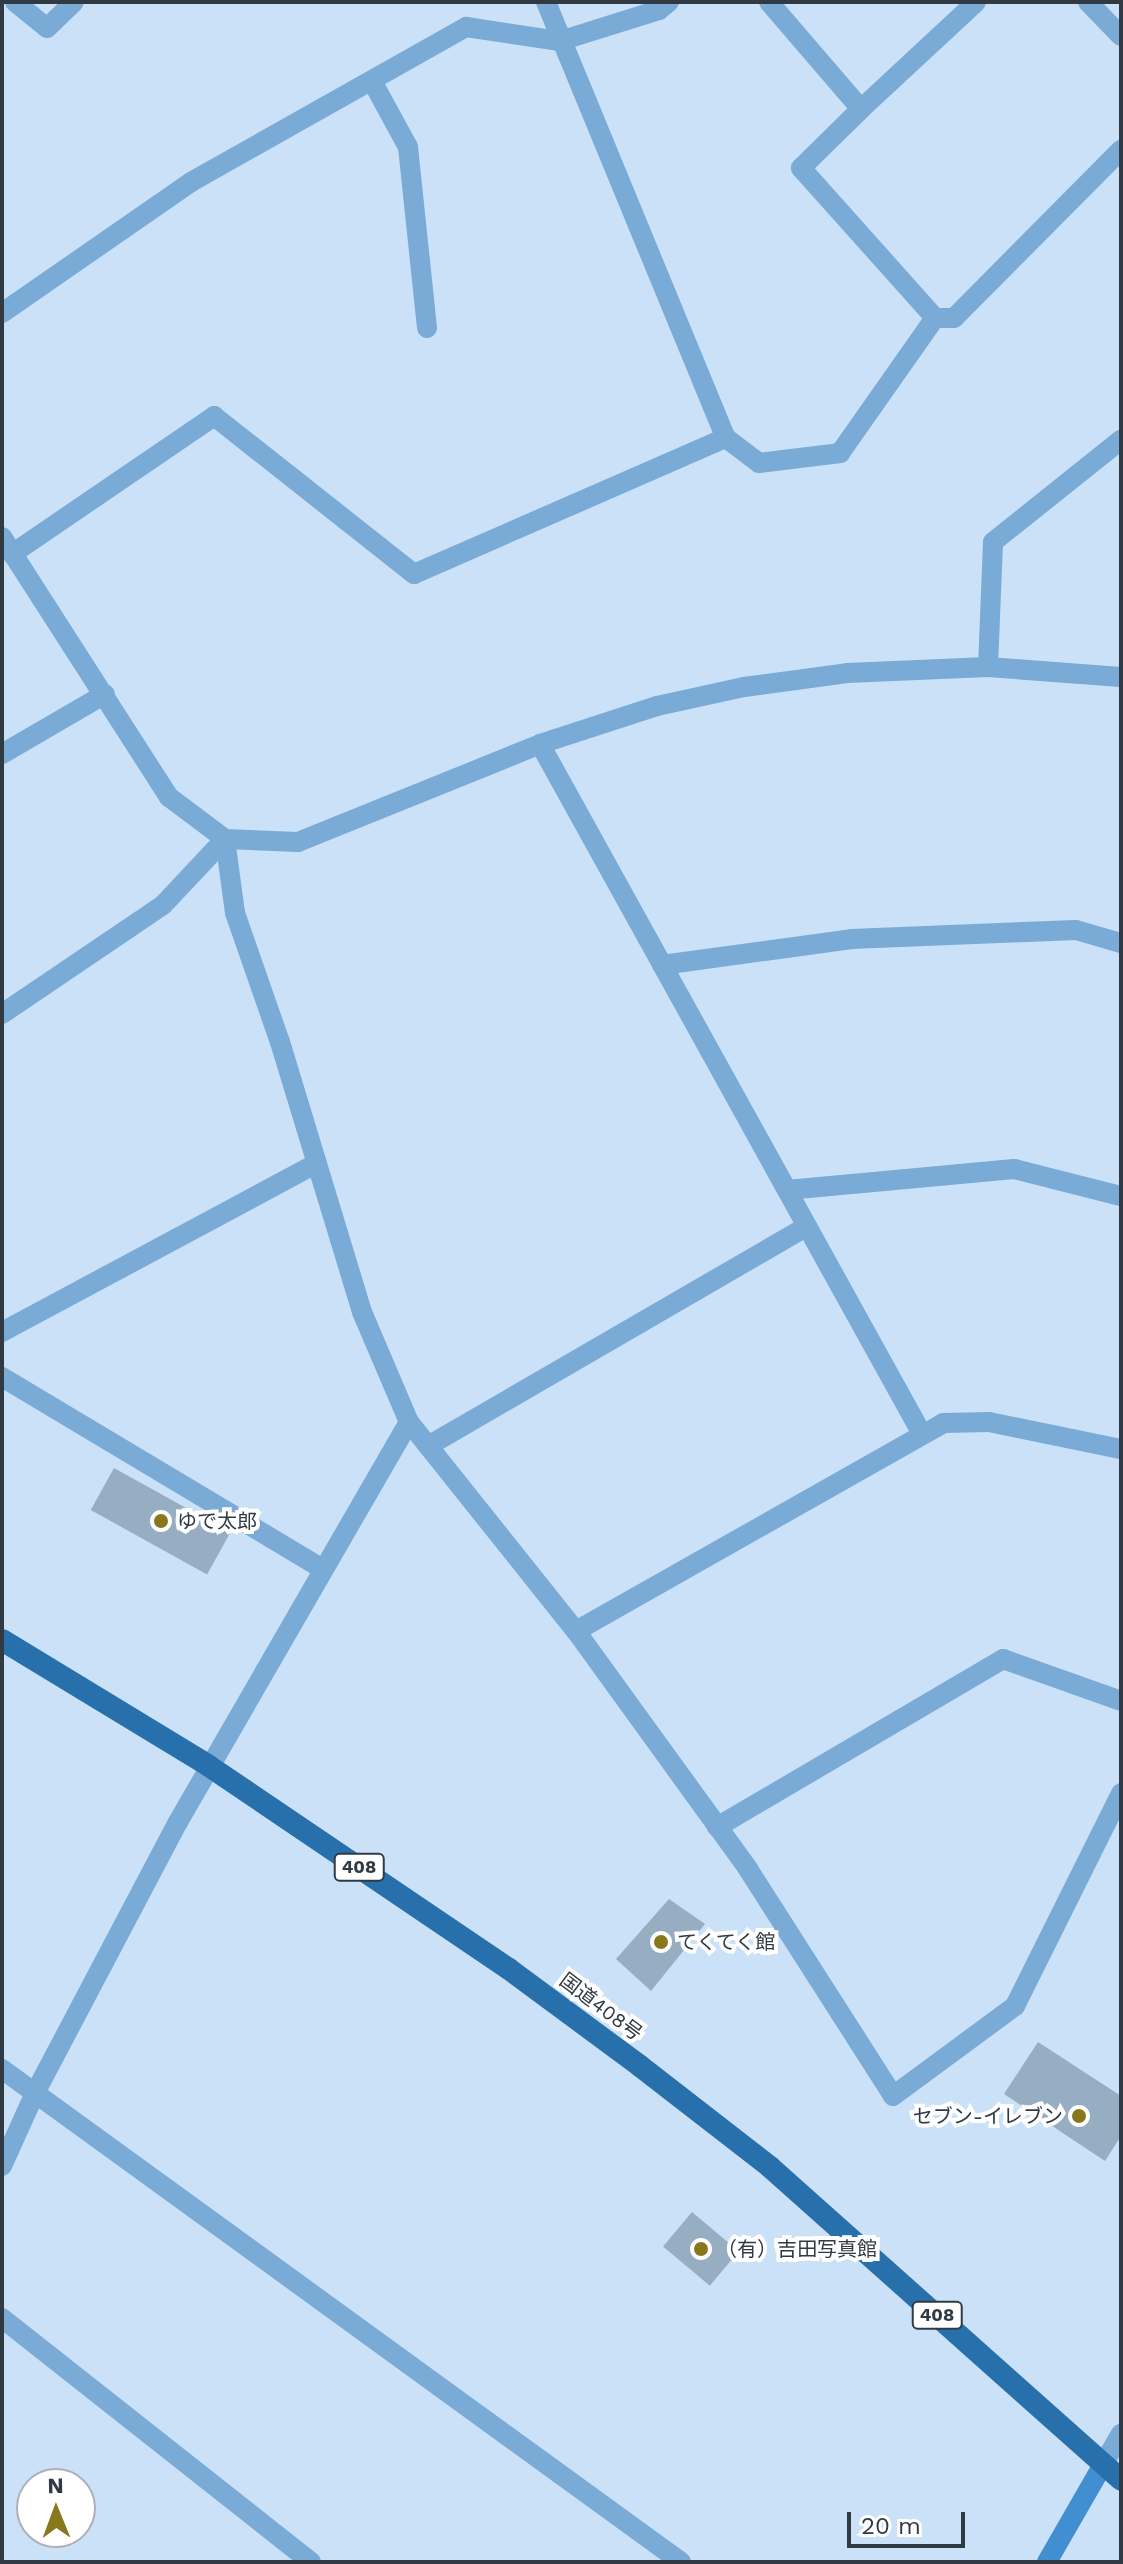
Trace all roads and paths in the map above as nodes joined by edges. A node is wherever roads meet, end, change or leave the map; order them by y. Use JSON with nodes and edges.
{"nodes":[{"id":1,"x":15,"y":2,"type":"edge"},
{"id":2,"x":74,"y":2,"type":"edge"},
{"id":3,"x":546,"y":2,"type":"edge"},
{"id":4,"x":669,"y":2,"type":"edge"},
{"id":5,"x":769,"y":2,"type":"edge"},
{"id":6,"x":976,"y":2,"type":"edge"},
{"id":7,"x":1088,"y":2,"type":"edge"},
{"id":8,"x":1121,"y":36,"type":"edge"},
{"id":9,"x":560,"y":41,"type":"junction"},
{"id":10,"x":372,"y":81,"type":"junction"},
{"id":11,"x":861,"y":109,"type":"junction"},
{"id":12,"x":1121,"y":150,"type":"edge"},
{"id":13,"x":2,"y":313,"type":"edge"},
{"id":14,"x":935,"y":318,"type":"junction"},
{"id":15,"x":427,"y":328,"type":"dead end"},
{"id":16,"x":726,"y":438,"type":"junction"},
{"id":17,"x":1121,"y":440,"type":"edge"},
{"id":18,"x":7,"y":546,"type":"edge"},
{"id":19,"x":988,"y":667,"type":"junction"},
{"id":20,"x":1121,"y":677,"type":"edge"},
{"id":21,"x":105,"y":694,"type":"junction"},
{"id":22,"x":540,"y":744,"type":"junction"},
{"id":23,"x":2,"y":754,"type":"edge"},
{"id":24,"x":225,"y":839,"type":"junction"},
{"id":25,"x":1121,"y":943,"type":"edge"},
{"id":26,"x":662,"y":965,"type":"junction"},
{"id":27,"x":2,"y":1014,"type":"edge"},
{"id":28,"x":317,"y":1163,"type":"junction"},
{"id":29,"x":787,"y":1190,"type":"junction"},
{"id":30,"x":1121,"y":1196,"type":"edge"},
{"id":31,"x":807,"y":1226,"type":"junction"},
{"id":32,"x":2,"y":1332,"type":"edge"},
{"id":33,"x":2,"y":1377,"type":"edge"},
{"id":34,"x":409,"y":1422,"type":"junction"},
{"id":35,"x":922,"y":1434,"type":"junction"},
{"id":36,"x":428,"y":1446,"type":"junction"},
{"id":37,"x":1121,"y":1449,"type":"edge"},
{"id":38,"x":323,"y":1569,"type":"junction"},
{"id":39,"x":576,"y":1631,"type":"junction"},
{"id":40,"x":2,"y":1640,"type":"edge"},
{"id":41,"x":1121,"y":1701,"type":"edge"},
{"id":42,"x":209,"y":1766,"type":"junction"},
{"id":43,"x":1121,"y":1793,"type":"edge"},
{"id":44,"x":717,"y":1827,"type":"junction"},
{"id":45,"x":2,"y":2069,"type":"edge"},
{"id":46,"x":35,"y":2093,"type":"junction"},
{"id":47,"x":2,"y":2166,"type":"edge"},
{"id":48,"x":2,"y":2318,"type":"edge"},
{"id":49,"x":1121,"y":2433,"type":"edge"},
{"id":50,"x":1104,"y":2463,"type":"junction"},
{"id":51,"x":1121,"y":2480,"type":"edge"},
{"id":52,"x":672,"y":2559,"type":"edge"},
{"id":53,"x":303,"y":2560,"type":"edge"},
{"id":54,"x":1047,"y":2562,"type":"edge"}],
"edges":[{"from":1,"to":2,"type":"street"},
{"from":3,"to":9,"type":"street"},
{"from":4,"to":9,"type":"street"},
{"from":5,"to":11,"type":"street"},
{"from":6,"to":11,"type":"street"},
{"from":7,"to":8,"type":"street"},
{"from":9,"to":10,"type":"street"},
{"from":9,"to":16,"type":"street"},
{"from":10,"to":13,"type":"street"},
{"from":10,"to":15,"type":"street"},
{"from":11,"to":14,"type":"street"},
{"from":12,"to":14,"type":"street"},
{"from":14,"to":16,"type":"street"},
{"from":16,"to":18,"type":"street"},
{"from":17,"to":19,"type":"street"},
{"from":18,"to":21,"type":"street"},
{"from":19,"to":20,"type":"street"},
{"from":19,"to":22,"type":"street"},
{"from":21,"to":23,"type":"street"},
{"from":21,"to":24,"type":"street"},
{"from":22,"to":24,"type":"street"},
{"from":22,"to":26,"type":"street"},
{"from":24,"to":27,"type":"street"},
{"from":24,"to":28,"type":"street"},
{"from":25,"to":26,"type":"street"},
{"from":26,"to":29,"type":"street"},
{"from":28,"to":32,"type":"street"},
{"from":28,"to":34,"type":"street"},
{"from":29,"to":30,"type":"street"},
{"from":29,"to":31,"type":"street"},
{"from":31,"to":35,"type":"street"},
{"from":31,"to":36,"type":"street"},
{"from":33,"to":38,"type":"street"},
{"from":34,"to":36,"type":"street"},
{"from":34,"to":38,"type":"street"},
{"from":35,"to":37,"type":"street"},
{"from":35,"to":39,"type":"street"},
{"from":36,"to":39,"type":"street"},
{"from":38,"to":42,"type":"street"},
{"from":39,"to":44,"type":"street"},
{"from":40,"to":42,"type":"highway","name":"国道408号","number":"408"},
{"from":41,"to":44,"type":"street"},
{"from":42,"to":46,"type":"street"},
{"from":42,"to":50,"type":"highway","name":"国道408号","number":"408"},
{"from":43,"to":44,"type":"street"},
{"from":45,"to":46,"type":"street"},
{"from":46,"to":47,"type":"street"},
{"from":46,"to":52,"type":"street"},
{"from":48,"to":53,"type":"street"},
{"from":49,"to":50,"type":"street"},
{"from":50,"to":51,"type":"highway","name":"国道408号","number":"408"},
{"from":50,"to":54,"type":"main road"}]}
